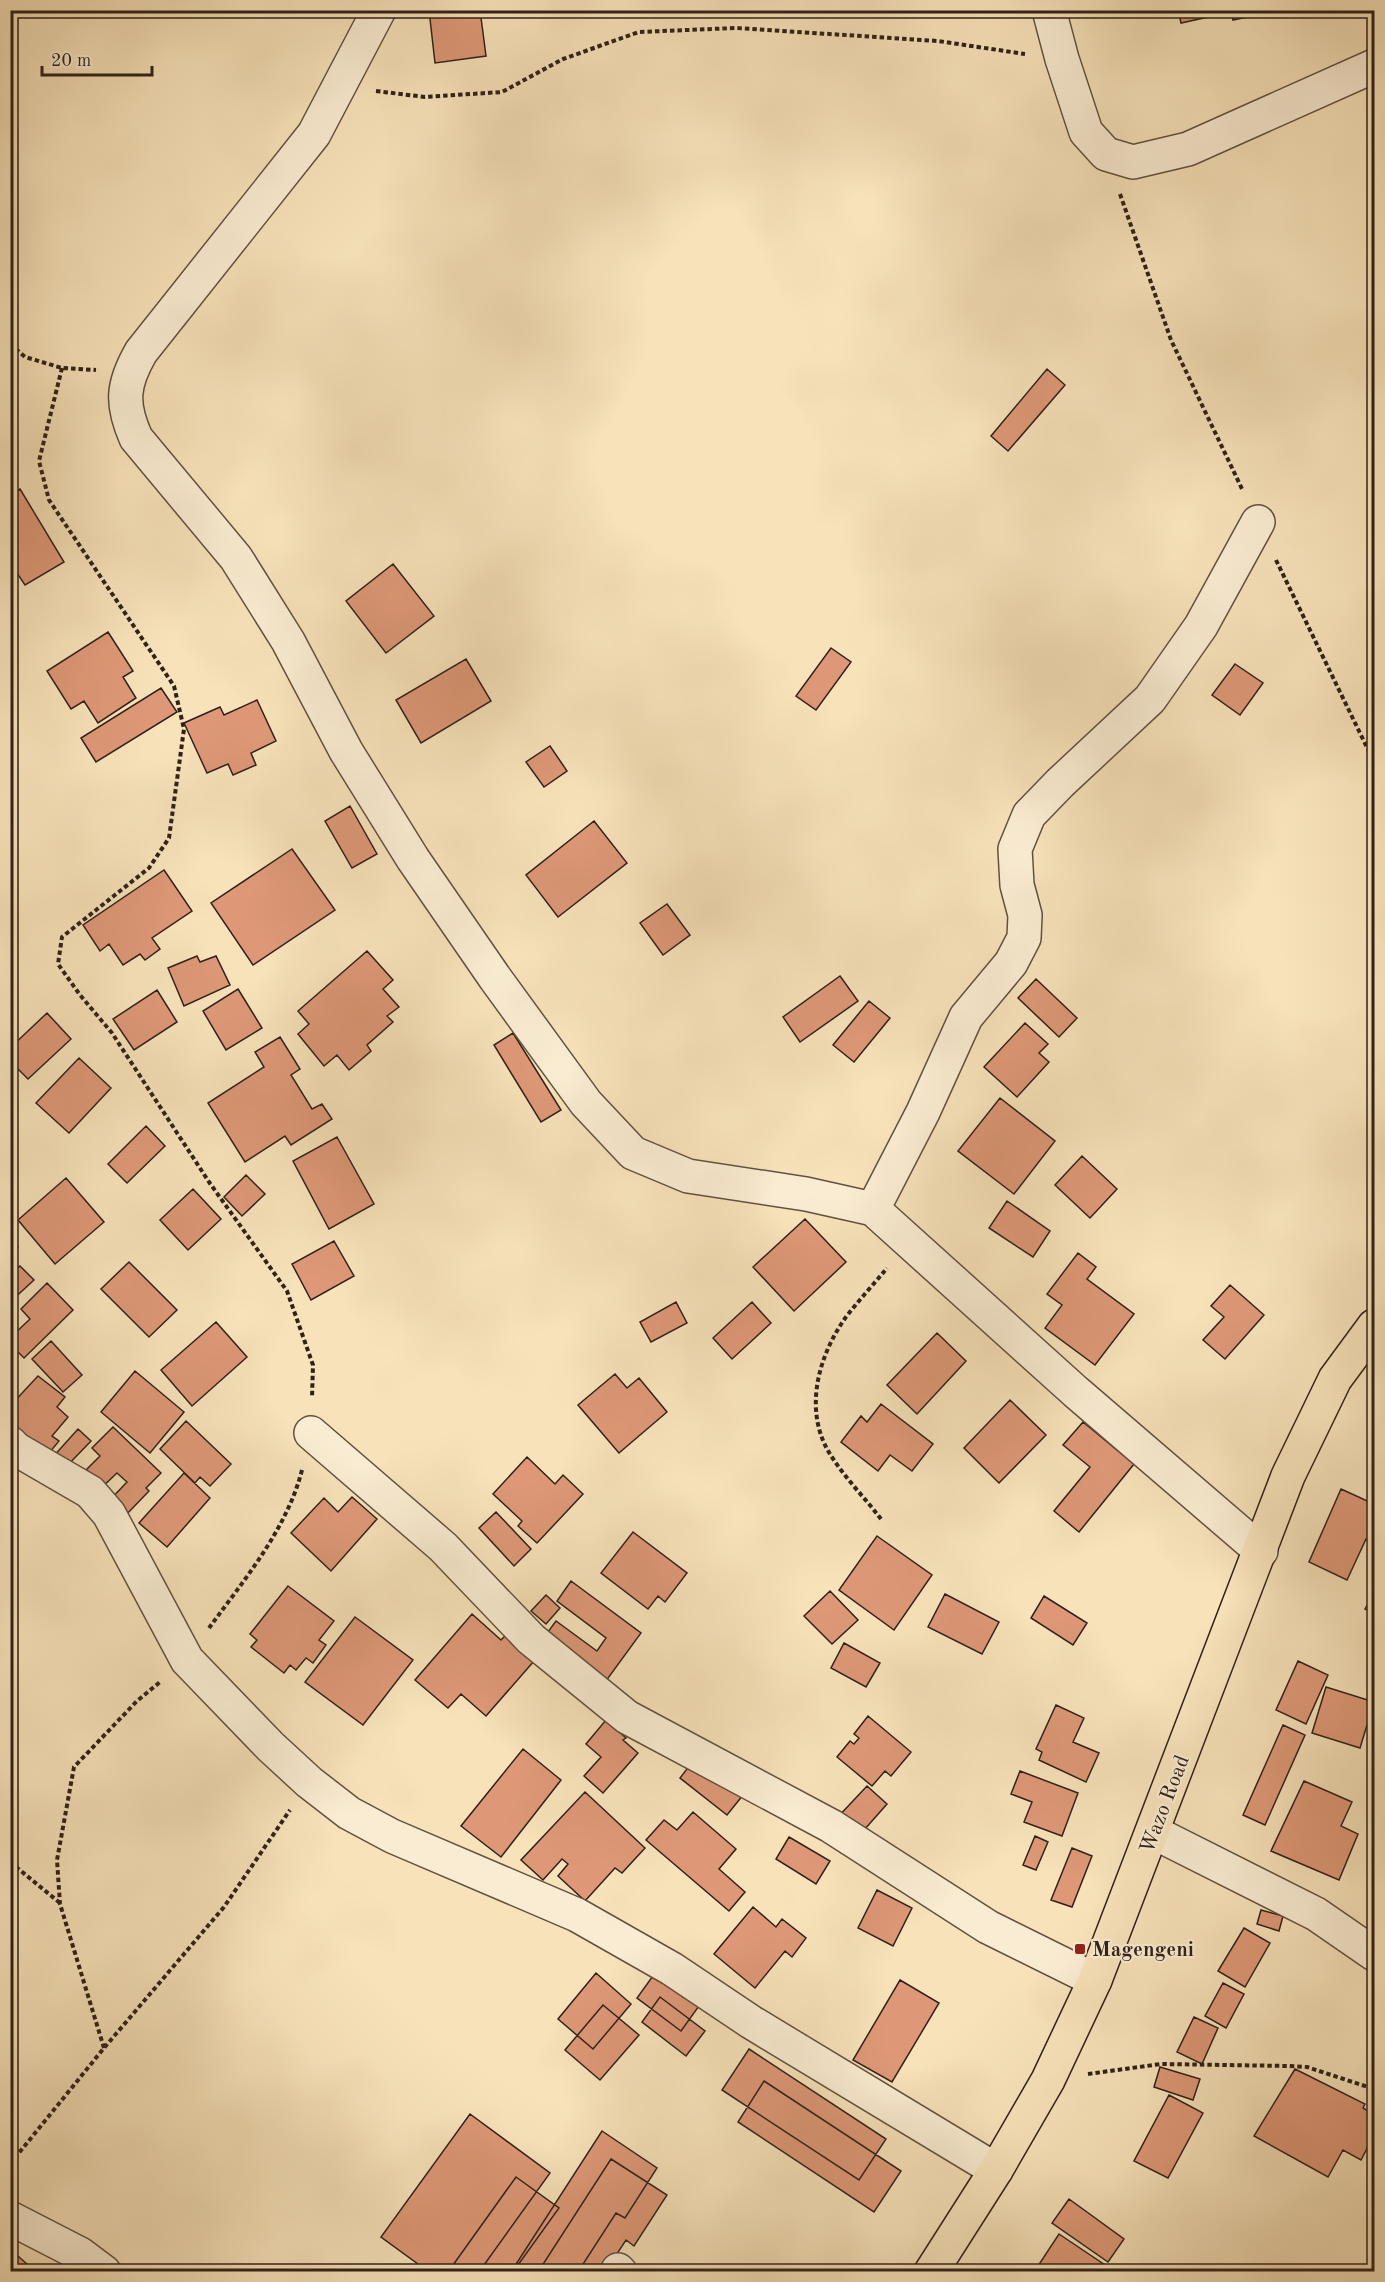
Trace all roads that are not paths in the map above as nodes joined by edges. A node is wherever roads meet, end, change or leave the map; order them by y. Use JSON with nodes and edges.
{"nodes":[{"id":1,"x":379,"y":10,"type":"edge"},
{"id":2,"x":1049,"y":10,"type":"edge"},
{"id":3,"x":1374,"y":66,"type":"edge"},
{"id":4,"x":1258,"y":522,"type":"road end"},
{"id":5,"x":873,"y":1209,"type":"junction"},
{"id":6,"x":1374,"y":1326,"type":"edge"},
{"id":7,"x":311,"y":1432,"type":"road end"},
{"id":8,"x":10,"y":1443,"type":"edge"},
{"id":9,"x":1261,"y":1551,"type":"junction"},
{"id":10,"x":1153,"y":1832,"type":"junction"},
{"id":11,"x":1374,"y":1954,"type":"edge"},
{"id":12,"x":1095,"y":1980,"type":"junction"},
{"id":13,"x":996,"y":2170,"type":"junction"},
{"id":14,"x":10,"y":2218,"type":"edge"},
{"id":15,"x":104,"y":2271,"type":"edge"},
{"id":16,"x":931,"y":2271,"type":"edge"}],
"edges":[{"from":1,"to":5,"type":"street"},
{"from":2,"to":3,"type":"street"},
{"from":4,"to":5,"type":"street"},
{"from":5,"to":9,"type":"street"},
{"from":6,"to":9,"type":"main road","name":"Wazo Road"},
{"from":7,"to":12,"type":"street"},
{"from":8,"to":13,"type":"street"},
{"from":9,"to":10,"type":"main road","name":"Wazo Road"},
{"from":10,"to":11,"type":"street"},
{"from":10,"to":12,"type":"main road","name":"Wazo Road"},
{"from":12,"to":13,"type":"main road","name":"Wazo Road"},
{"from":13,"to":16,"type":"main road","name":"Wazo Road"},
{"from":14,"to":15,"type":"street"}]}
